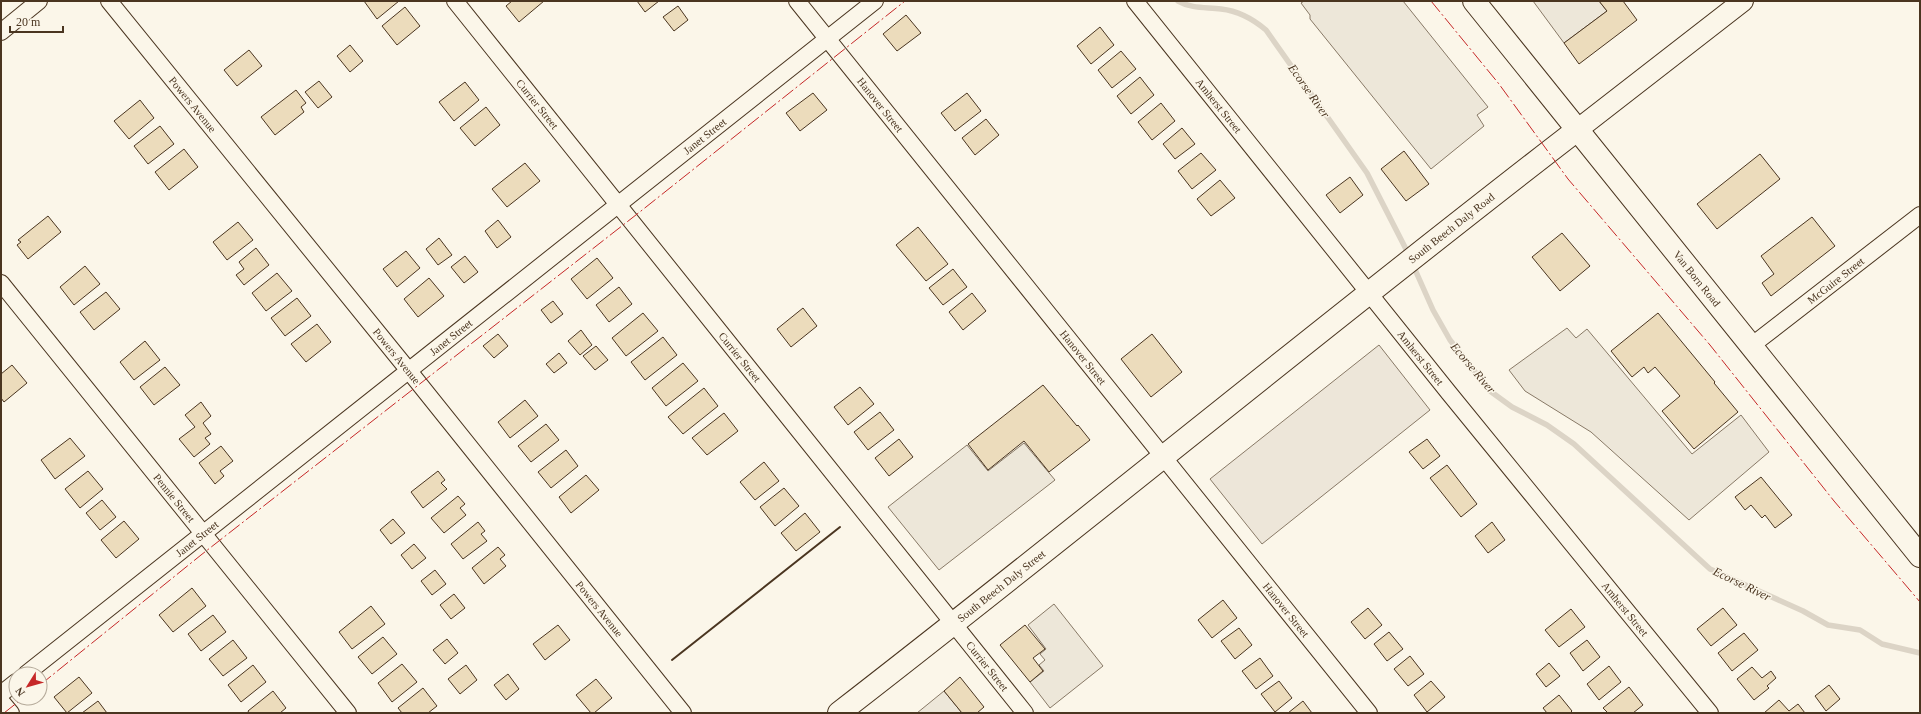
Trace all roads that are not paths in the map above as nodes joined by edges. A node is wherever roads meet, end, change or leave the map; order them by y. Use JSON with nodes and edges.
{"nodes":[{"id":1,"x":40,"y":1,"type":"edge"},
{"id":2,"x":109,"y":1,"type":"edge"},
{"id":3,"x":455,"y":1,"type":"edge"},
{"id":4,"x":797,"y":1,"type":"edge"},
{"id":5,"x":875,"y":1,"type":"edge"},
{"id":6,"x":1135,"y":1,"type":"edge"},
{"id":7,"x":1474,"y":1,"type":"edge"},
{"id":8,"x":1743,"y":1,"type":"edge"},
{"id":9,"x":1,"y":32,"type":"edge"},
{"id":10,"x":827,"y":39,"type":"junction"},
{"id":11,"x":1577,"y":130,"type":"junction"},
{"id":12,"x":618,"y":205,"type":"junction"},
{"id":13,"x":1920,"y":215,"type":"edge"},
{"id":14,"x":1,"y":283,"type":"edge"},
{"id":15,"x":1370,"y":293,"type":"junction"},
{"id":16,"x":1751,"y":346,"type":"junction"},
{"id":17,"x":409,"y":371,"type":"junction"},
{"id":18,"x":1163,"y":458,"type":"junction"},
{"id":19,"x":203,"y":534,"type":"junction"},
{"id":20,"x":1919,"y":552,"type":"edge"},
{"id":21,"x":953,"y":625,"type":"junction"},
{"id":22,"x":36,"y":666,"type":"edge"},
{"id":23,"x":1,"y":701,"type":"edge"},
{"id":24,"x":11,"y":713,"type":"edge"},
{"id":25,"x":348,"y":713,"type":"edge"},
{"id":26,"x":682,"y":713,"type":"edge"},
{"id":27,"x":839,"y":713,"type":"edge"},
{"id":28,"x":1025,"y":713,"type":"edge"},
{"id":29,"x":1369,"y":713,"type":"edge"},
{"id":30,"x":1710,"y":713,"type":"edge"}],
"edges":[{"from":1,"to":9,"type":"street"},
{"from":2,"to":17,"type":"street","name":"Powers Avenue"},
{"from":3,"to":12,"type":"street","name":"Currier Street"},
{"from":4,"to":10,"type":"street","name":"Hanover Street"},
{"from":5,"to":10,"type":"street","name":"Janet Street"},
{"from":6,"to":15,"type":"street","name":"Amherst Street"},
{"from":7,"to":11,"type":"main road","name":"Van Born Road"},
{"from":8,"to":11,"type":"street","name":"South Beech Daly Road"},
{"from":10,"to":12,"type":"street","name":"Janet Street"},
{"from":10,"to":18,"type":"street","name":"Hanover Street"},
{"from":11,"to":15,"type":"main road","name":"South Beech Daly Road"},
{"from":11,"to":16,"type":"main road","name":"Van Born Road"},
{"from":12,"to":17,"type":"street","name":"Janet Street"},
{"from":12,"to":21,"type":"street","name":"Currier Street"},
{"from":13,"to":16,"type":"street","name":"McGuire Street"},
{"from":14,"to":19,"type":"street","name":"Pennie Street"},
{"from":15,"to":18,"type":"main road","name":"South Beech Daly Road"},
{"from":15,"to":30,"type":"street","name":"Amherst Street"},
{"from":16,"to":20,"type":"main road","name":"Van Born Road"},
{"from":17,"to":19,"type":"street","name":"Janet Street"},
{"from":17,"to":26,"type":"street","name":"Powers Avenue"},
{"from":18,"to":21,"type":"main road","name":"South Beech Daly Street"},
{"from":18,"to":29,"type":"street","name":"Hanover Street"},
{"from":19,"to":22,"type":"street","name":"Janet Street"},
{"from":19,"to":25,"type":"street","name":"Pennie Street"},
{"from":21,"to":27,"type":"main road","name":"South Beech Daly Street"},
{"from":21,"to":28,"type":"street","name":"Currier Street"},
{"from":23,"to":24,"type":"street"}]}
